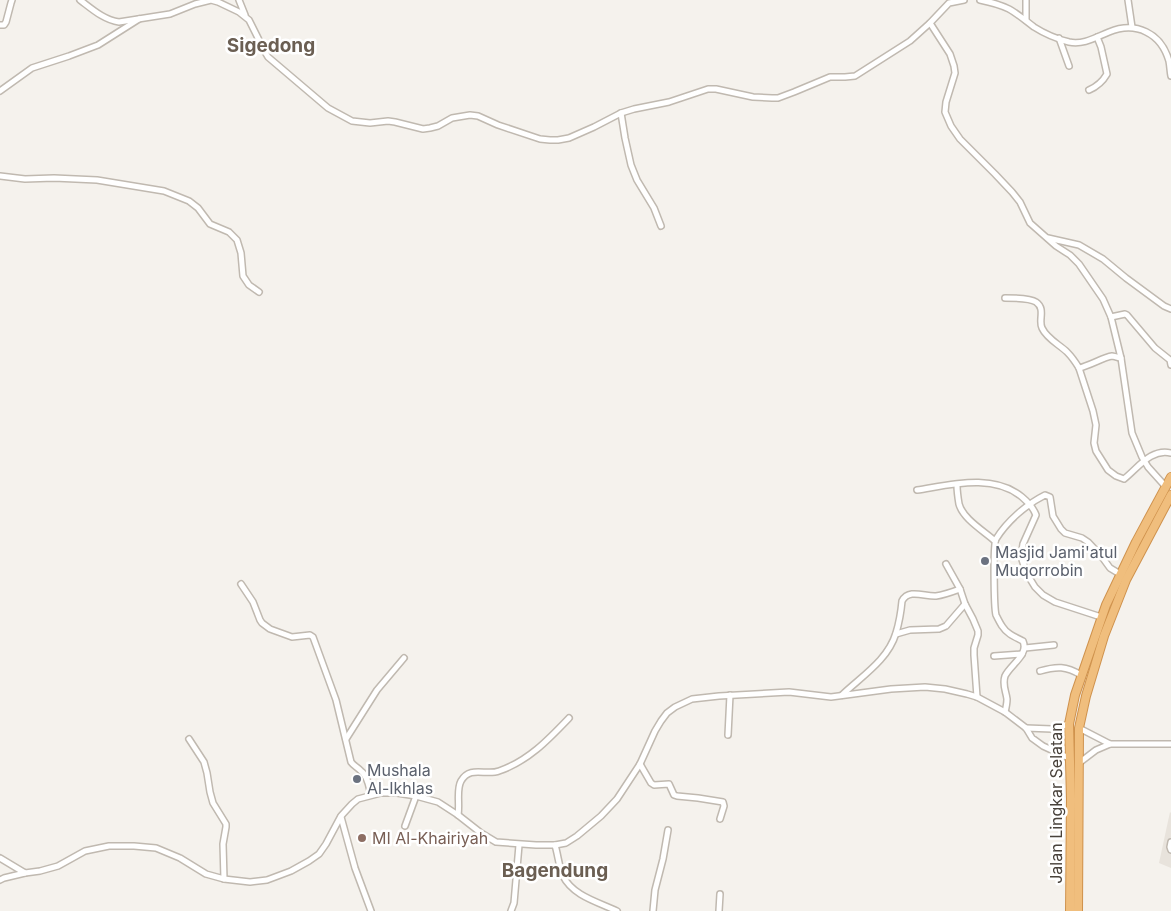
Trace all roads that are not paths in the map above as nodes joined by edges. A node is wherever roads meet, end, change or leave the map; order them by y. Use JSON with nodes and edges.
{"nodes":[{"id":1,"x":12,"y":0,"type":"edge"},
{"id":2,"x":80,"y":0,"type":"edge"},
{"id":3,"x":239,"y":0,"type":"edge"},
{"id":4,"x":964,"y":0,"type":"edge"},
{"id":5,"x":980,"y":0,"type":"edge"},
{"id":6,"x":1026,"y":0,"type":"edge"},
{"id":7,"x":1128,"y":0,"type":"edge"},
{"id":8,"x":245,"y":16,"type":"junction"},
{"id":9,"x":140,"y":19,"type":"junction"},
{"id":10,"x":1026,"y":20,"type":"junction"},
{"id":11,"x":930,"y":23,"type":"junction"},
{"id":12,"x":0,"y":25,"type":"edge"},
{"id":13,"x":1132,"y":27,"type":"junction"},
{"id":14,"x":1097,"y":37,"type":"junction"},
{"id":15,"x":1058,"y":38,"type":"junction"},
{"id":16,"x":1069,"y":66,"type":"dead end"},
{"id":17,"x":1171,"y":76,"type":"edge"},
{"id":18,"x":1089,"y":90,"type":"dead end"},
{"id":19,"x":0,"y":91,"type":"edge"},
{"id":20,"x":621,"y":113,"type":"junction"},
{"id":21,"x":0,"y":176,"type":"edge"},
{"id":22,"x":661,"y":226,"type":"dead end"},
{"id":23,"x":1047,"y":238,"type":"junction"},
{"id":24,"x":258,"y":292,"type":"dead end"},
{"id":25,"x":1005,"y":298,"type":"dead end"},
{"id":26,"x":1171,"y":309,"type":"edge"},
{"id":27,"x":1111,"y":316,"type":"junction"},
{"id":28,"x":1121,"y":358,"type":"junction"},
{"id":29,"x":1171,"y":365,"type":"edge"},
{"id":30,"x":1079,"y":368,"type":"junction"},
{"id":31,"x":1171,"y":453,"type":"edge"},
{"id":32,"x":1144,"y":461,"type":"junction"},
{"id":33,"x":1171,"y":477,"type":"edge"},
{"id":34,"x":957,"y":484,"type":"junction"},
{"id":35,"x":1166,"y":488,"type":"junction"},
{"id":36,"x":917,"y":490,"type":"dead end"},
{"id":37,"x":1171,"y":495,"type":"edge"},
{"id":38,"x":1030,"y":504,"type":"junction"},
{"id":39,"x":995,"y":540,"type":"junction"},
{"id":40,"x":946,"y":564,"type":"dead end"},
{"id":41,"x":1120,"y":574,"type":"junction"},
{"id":42,"x":241,"y":584,"type":"dead end"},
{"id":43,"x":960,"y":589,"type":"junction"},
{"id":44,"x":965,"y":604,"type":"junction"},
{"id":45,"x":1106,"y":605,"type":"junction"},
{"id":46,"x":1114,"y":609,"type":"junction"},
{"id":47,"x":1102,"y":617,"type":"junction"},
{"id":48,"x":896,"y":634,"type":"junction"},
{"id":49,"x":1054,"y":644,"type":"dead end"},
{"id":50,"x":1025,"y":648,"type":"junction"},
{"id":51,"x":1023,"y":654,"type":"junction"},
{"id":52,"x":994,"y":656,"type":"dead end"},
{"id":53,"x":404,"y":658,"type":"dead end"},
{"id":54,"x":1040,"y":671,"type":"dead end"},
{"id":55,"x":1081,"y":675,"type":"junction"},
{"id":56,"x":730,"y":695,"type":"junction"},
{"id":57,"x":842,"y":696,"type":"junction"},
{"id":58,"x":977,"y":698,"type":"junction"},
{"id":59,"x":1005,"y":712,"type":"junction"},
{"id":60,"x":569,"y":718,"type":"dead end"},
{"id":61,"x":1069,"y":724,"type":"junction"},
{"id":62,"x":1026,"y":728,"type":"junction"},
{"id":63,"x":1079,"y":728,"type":"junction"},
{"id":64,"x":728,"y":735,"type":"dead end"},
{"id":65,"x":189,"y":739,"type":"dead end"},
{"id":66,"x":346,"y":739,"type":"junction"},
{"id":67,"x":1110,"y":744,"type":"junction"},
{"id":68,"x":1171,"y":744,"type":"edge"},
{"id":69,"x":1069,"y":758,"type":"junction"},
{"id":70,"x":1079,"y":763,"type":"junction"},
{"id":71,"x":640,"y":764,"type":"junction"},
{"id":72,"x":371,"y":795,"type":"junction"},
{"id":73,"x":416,"y":796,"type":"junction"},
{"id":74,"x":458,"y":815,"type":"junction"},
{"id":75,"x":341,"y":816,"type":"junction"},
{"id":76,"x":720,"y":818,"type":"dead end"},
{"id":77,"x":405,"y":826,"type":"dead end"},
{"id":78,"x":668,"y":830,"type":"dead end"},
{"id":79,"x":1171,"y":842,"type":"edge"},
{"id":80,"x":519,"y":845,"type":"junction"},
{"id":81,"x":556,"y":845,"type":"junction"},
{"id":82,"x":1171,"y":850,"type":"edge"},
{"id":83,"x":0,"y":858,"type":"edge"},
{"id":84,"x":1074,"y":864,"type":"junction"},
{"id":85,"x":25,"y":873,"type":"junction"},
{"id":86,"x":0,"y":880,"type":"edge"},
{"id":87,"x":224,"y":880,"type":"junction"},
{"id":88,"x":720,"y":894,"type":"dead end"},
{"id":89,"x":371,"y":911,"type":"edge"},
{"id":90,"x":511,"y":911,"type":"edge"},
{"id":91,"x":616,"y":911,"type":"edge"},
{"id":92,"x":653,"y":911,"type":"edge"},
{"id":93,"x":719,"y":911,"type":"edge"},
{"id":94,"x":1070,"y":911,"type":"edge"},
{"id":95,"x":1078,"y":911,"type":"edge"}],
"edges":[{"from":1,"to":12,"type":"street"},
{"from":2,"to":9,"type":"street"},
{"from":3,"to":8,"type":"street"},
{"from":4,"to":11,"type":"street"},
{"from":5,"to":10,"type":"street"},
{"from":6,"to":10,"type":"street"},
{"from":7,"to":13,"type":"street"},
{"from":8,"to":9,"type":"street"},
{"from":8,"to":20,"type":"street"},
{"from":9,"to":19,"type":"street"},
{"from":10,"to":15,"type":"street"},
{"from":11,"to":20,"type":"street"},
{"from":11,"to":23,"type":"street"},
{"from":13,"to":14,"type":"street"},
{"from":13,"to":17,"type":"street"},
{"from":14,"to":15,"type":"street"},
{"from":14,"to":18,"type":"street"},
{"from":15,"to":16,"type":"street"},
{"from":20,"to":22,"type":"street"},
{"from":21,"to":24,"type":"street"},
{"from":23,"to":26,"type":"street"},
{"from":23,"to":27,"type":"street"},
{"from":25,"to":30,"type":"street"},
{"from":27,"to":28,"type":"street"},
{"from":27,"to":29,"type":"street"},
{"from":28,"to":30,"type":"street"},
{"from":28,"to":32,"type":"street"},
{"from":30,"to":32,"type":"street"},
{"from":31,"to":32,"type":"street"},
{"from":32,"to":35,"type":"street"},
{"from":33,"to":35,"type":"highway","name":"Jalan Lingkar Selatan"},
{"from":34,"to":36,"type":"street"},
{"from":34,"to":38,"type":"street"},
{"from":34,"to":39,"type":"street"},
{"from":35,"to":41,"type":"highway","name":"Jalan Lingkar Selatan"},
{"from":37,"to":46,"type":"highway","name":"Jalan Lingkar Selatan"},
{"from":38,"to":39,"type":"street"},
{"from":38,"to":41,"type":"street"},
{"from":38,"to":47,"type":"street"},
{"from":39,"to":50,"type":"street"},
{"from":40,"to":43,"type":"street"},
{"from":41,"to":45,"type":"highway","name":"Jalan Lingkar Selatan"},
{"from":42,"to":66,"type":"street"},
{"from":43,"to":44,"type":"street"},
{"from":43,"to":48,"type":"street"},
{"from":44,"to":48,"type":"street"},
{"from":44,"to":58,"type":"street"},
{"from":45,"to":46,"type":"highway"},
{"from":45,"to":47,"type":"highway","name":"Jalan Lingkar Selatan"},
{"from":46,"to":63,"type":"highway","name":"Jalan Lingkar Selatan"},
{"from":47,"to":55,"type":"highway","name":"Jalan Lingkar Selatan"},
{"from":48,"to":57,"type":"street"},
{"from":49,"to":50,"type":"street"},
{"from":50,"to":51,"type":"street"},
{"from":51,"to":52,"type":"street"},
{"from":51,"to":59,"type":"street"},
{"from":53,"to":66,"type":"street"},
{"from":54,"to":55,"type":"street"},
{"from":55,"to":61,"type":"highway","name":"Jalan Lingkar Selatan"},
{"from":56,"to":57,"type":"street"},
{"from":56,"to":64,"type":"street"},
{"from":56,"to":71,"type":"street"},
{"from":57,"to":58,"type":"street"},
{"from":58,"to":59,"type":"street"},
{"from":59,"to":62,"type":"street"},
{"from":60,"to":74,"type":"street"},
{"from":61,"to":62,"type":"street"},
{"from":61,"to":69,"type":"highway","name":"Jalan Lingkar Selatan"},
{"from":62,"to":69,"type":"street"},
{"from":63,"to":67,"type":"street"},
{"from":63,"to":70,"type":"highway","name":"Jalan Lingkar Selatan"},
{"from":65,"to":87,"type":"street"},
{"from":66,"to":72,"type":"street"},
{"from":67,"to":68,"type":"street"},
{"from":67,"to":70,"type":"street"},
{"from":69,"to":84,"type":"highway","name":"Jalan Lingkar Selatan"},
{"from":70,"to":84,"type":"highway","name":"Jalan Lingkar Selatan"},
{"from":71,"to":76,"type":"street"},
{"from":71,"to":81,"type":"street"},
{"from":72,"to":73,"type":"street"},
{"from":72,"to":75,"type":"street"},
{"from":73,"to":74,"type":"street"},
{"from":73,"to":77,"type":"street"},
{"from":74,"to":80,"type":"street"},
{"from":75,"to":87,"type":"street"},
{"from":75,"to":89,"type":"street"},
{"from":78,"to":92,"type":"street"},
{"from":79,"to":82,"type":"street"},
{"from":80,"to":81,"type":"street"},
{"from":80,"to":90,"type":"street"},
{"from":81,"to":91,"type":"street"},
{"from":83,"to":85,"type":"street"},
{"from":84,"to":94,"type":"highway","name":"Jalan Lingkar Selatan"},
{"from":84,"to":95,"type":"highway","name":"Jalan Lingkar Selatan"},
{"from":85,"to":86,"type":"street"},
{"from":85,"to":87,"type":"street"},
{"from":88,"to":93,"type":"street"}]}
